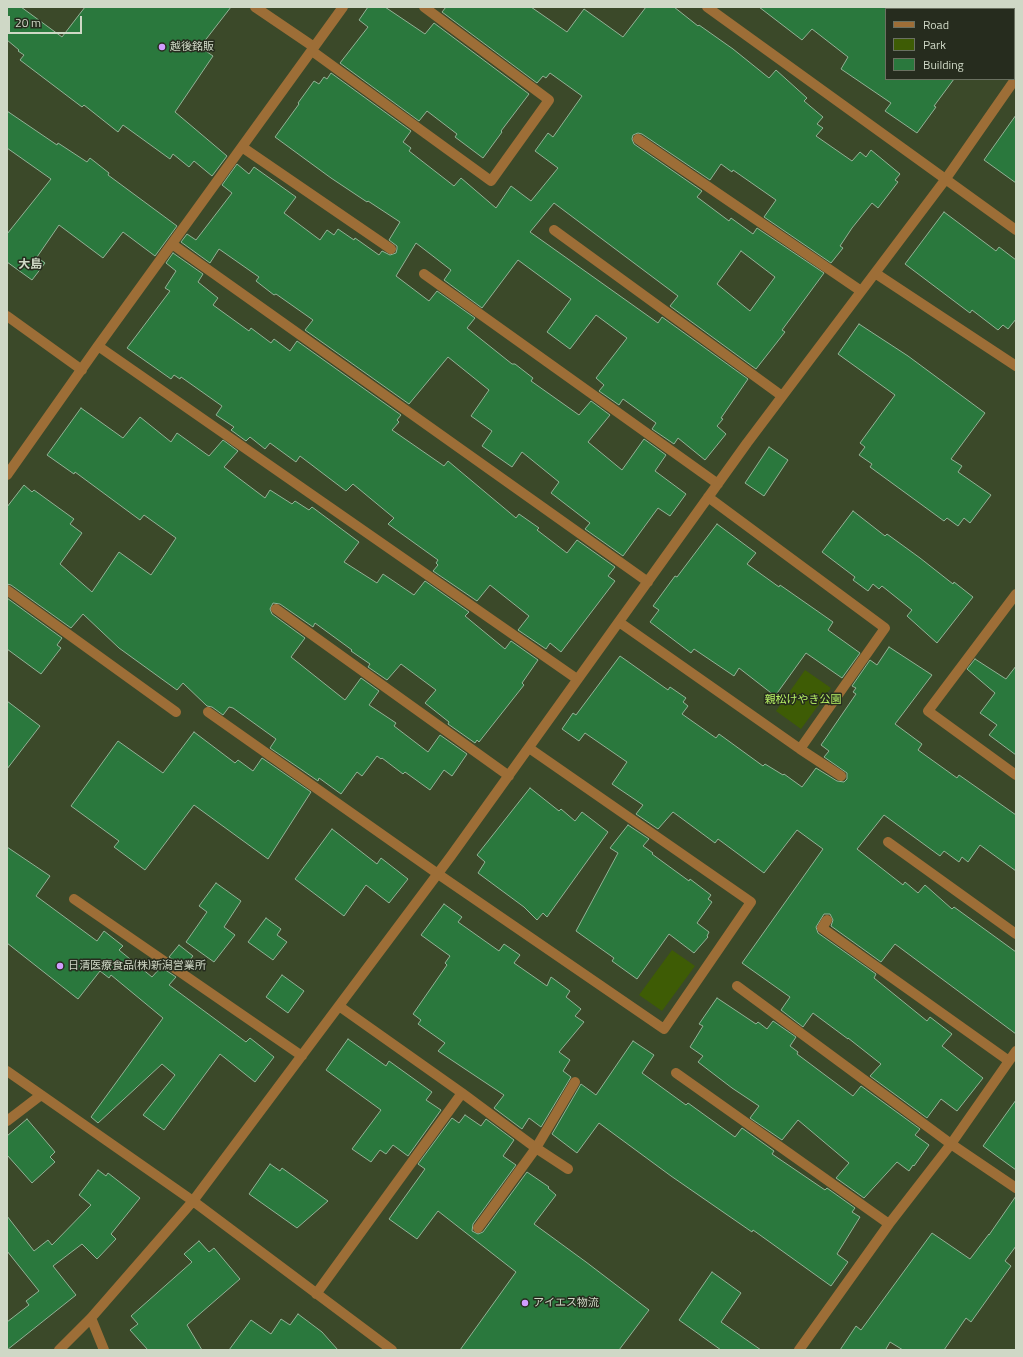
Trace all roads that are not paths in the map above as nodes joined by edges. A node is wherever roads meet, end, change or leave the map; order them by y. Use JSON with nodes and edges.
{"nodes":[{"id":1,"x":255,"y":7,"type":"edge"},
{"id":2,"x":343,"y":7,"type":"edge"},
{"id":3,"x":424,"y":7,"type":"edge"},
{"id":4,"x":706,"y":7,"type":"edge"},
{"id":5,"x":313,"y":49,"type":"junction"},
{"id":6,"x":1015,"y":80,"type":"edge"},
{"id":7,"x":638,"y":139,"type":"dead end"},
{"id":8,"x":242,"y":147,"type":"junction"},
{"id":9,"x":945,"y":180,"type":"junction"},
{"id":10,"x":554,"y":230,"type":"dead end"},
{"id":11,"x":1016,"y":230,"type":"edge"},
{"id":12,"x":172,"y":244,"type":"junction"},
{"id":13,"x":391,"y":248,"type":"dead end"},
{"id":14,"x":875,"y":273,"type":"junction"},
{"id":15,"x":424,"y":274,"type":"dead end"},
{"id":16,"x":861,"y":291,"type":"junction"},
{"id":17,"x":7,"y":316,"type":"edge"},
{"id":18,"x":98,"y":346,"type":"junction"},
{"id":19,"x":1016,"y":366,"type":"edge"},
{"id":20,"x":82,"y":370,"type":"junction"},
{"id":21,"x":782,"y":396,"type":"junction"},
{"id":22,"x":7,"y":475,"type":"edge"},
{"id":23,"x":718,"y":484,"type":"junction"},
{"id":24,"x":708,"y":497,"type":"junction"},
{"id":25,"x":648,"y":582,"type":"junction"},
{"id":26,"x":7,"y":590,"type":"edge"},
{"id":27,"x":1016,"y":594,"type":"edge"},
{"id":28,"x":276,"y":609,"type":"dead end"},
{"id":29,"x":619,"y":622,"type":"junction"},
{"id":30,"x":577,"y":680,"type":"junction"},
{"id":31,"x":176,"y":712,"type":"dead end"},
{"id":32,"x":208,"y":712,"type":"dead end"},
{"id":33,"x":529,"y":748,"type":"junction"},
{"id":34,"x":800,"y":749,"type":"junction"},
{"id":35,"x":1016,"y":775,"type":"edge"},
{"id":36,"x":508,"y":776,"type":"junction"},
{"id":37,"x":842,"y":776,"type":"dead end"},
{"id":38,"x":888,"y":842,"type":"dead end"},
{"id":39,"x":438,"y":874,"type":"junction"},
{"id":40,"x":74,"y":899,"type":"dead end"},
{"id":41,"x":827,"y":920,"type":"dead end"},
{"id":42,"x":1016,"y":934,"type":"edge"},
{"id":43,"x":736,"y":986,"type":"dead end"},
{"id":44,"x":339,"y":1006,"type":"junction"},
{"id":45,"x":1016,"y":1051,"type":"edge"},
{"id":46,"x":302,"y":1056,"type":"junction"},
{"id":47,"x":1009,"y":1061,"type":"junction"},
{"id":48,"x":7,"y":1071,"type":"edge"},
{"id":49,"x":676,"y":1073,"type":"dead end"},
{"id":50,"x":575,"y":1082,"type":"dead end"},
{"id":51,"x":462,"y":1093,"type":"junction"},
{"id":52,"x":41,"y":1095,"type":"junction"},
{"id":53,"x":7,"y":1121,"type":"edge"},
{"id":54,"x":951,"y":1144,"type":"junction"},
{"id":55,"x":536,"y":1148,"type":"junction"},
{"id":56,"x":568,"y":1169,"type":"dead end"},
{"id":57,"x":1016,"y":1188,"type":"edge"},
{"id":58,"x":193,"y":1202,"type":"junction"},
{"id":59,"x":889,"y":1224,"type":"junction"},
{"id":60,"x":478,"y":1228,"type":"dead end"},
{"id":61,"x":316,"y":1294,"type":"junction"},
{"id":62,"x":91,"y":1318,"type":"junction"},
{"id":63,"x":59,"y":1350,"type":"edge"},
{"id":64,"x":104,"y":1350,"type":"edge"},
{"id":65,"x":392,"y":1350,"type":"edge"},
{"id":66,"x":799,"y":1350,"type":"edge"}],
"edges":[{"from":1,"to":5,"type":"street"},
{"from":2,"to":5,"type":"street"},
{"from":3,"to":5,"type":"street"},
{"from":4,"to":9,"type":"street"},
{"from":5,"to":8,"type":"street"},
{"from":6,"to":9,"type":"street"},
{"from":7,"to":16,"type":"street"},
{"from":8,"to":12,"type":"street"},
{"from":8,"to":13,"type":"street"},
{"from":9,"to":11,"type":"street"},
{"from":9,"to":14,"type":"street"},
{"from":10,"to":21,"type":"street"},
{"from":12,"to":18,"type":"street"},
{"from":12,"to":25,"type":"street"},
{"from":14,"to":16,"type":"street"},
{"from":14,"to":19,"type":"street"},
{"from":15,"to":23,"type":"street"},
{"from":16,"to":21,"type":"street"},
{"from":17,"to":20,"type":"street"},
{"from":18,"to":20,"type":"street"},
{"from":18,"to":30,"type":"street"},
{"from":20,"to":22,"type":"street"},
{"from":21,"to":23,"type":"street"},
{"from":23,"to":24,"type":"street"},
{"from":24,"to":25,"type":"street"},
{"from":24,"to":34,"type":"street"},
{"from":25,"to":29,"type":"street"},
{"from":26,"to":31,"type":"street"},
{"from":27,"to":35,"type":"street"},
{"from":28,"to":36,"type":"street"},
{"from":29,"to":30,"type":"street"},
{"from":29,"to":34,"type":"street"},
{"from":30,"to":33,"type":"street"},
{"from":32,"to":39,"type":"street"},
{"from":33,"to":36,"type":"street"},
{"from":33,"to":39,"type":"street"},
{"from":34,"to":37,"type":"street"},
{"from":36,"to":39,"type":"street"},
{"from":38,"to":42,"type":"street"},
{"from":39,"to":44,"type":"street"},
{"from":40,"to":46,"type":"street"},
{"from":41,"to":47,"type":"street"},
{"from":43,"to":54,"type":"street"},
{"from":44,"to":46,"type":"street"},
{"from":44,"to":51,"type":"street"},
{"from":45,"to":47,"type":"street"},
{"from":46,"to":58,"type":"street"},
{"from":47,"to":54,"type":"street"},
{"from":48,"to":52,"type":"street"},
{"from":49,"to":59,"type":"street"},
{"from":50,"to":55,"type":"street"},
{"from":51,"to":55,"type":"street"},
{"from":51,"to":61,"type":"street"},
{"from":52,"to":53,"type":"street"},
{"from":52,"to":58,"type":"street"},
{"from":54,"to":57,"type":"street"},
{"from":54,"to":59,"type":"street"},
{"from":55,"to":56,"type":"street"},
{"from":55,"to":60,"type":"street"},
{"from":58,"to":61,"type":"street"},
{"from":58,"to":62,"type":"street"},
{"from":59,"to":66,"type":"street"},
{"from":61,"to":65,"type":"street"},
{"from":62,"to":63,"type":"street"},
{"from":62,"to":64,"type":"street"}]}
